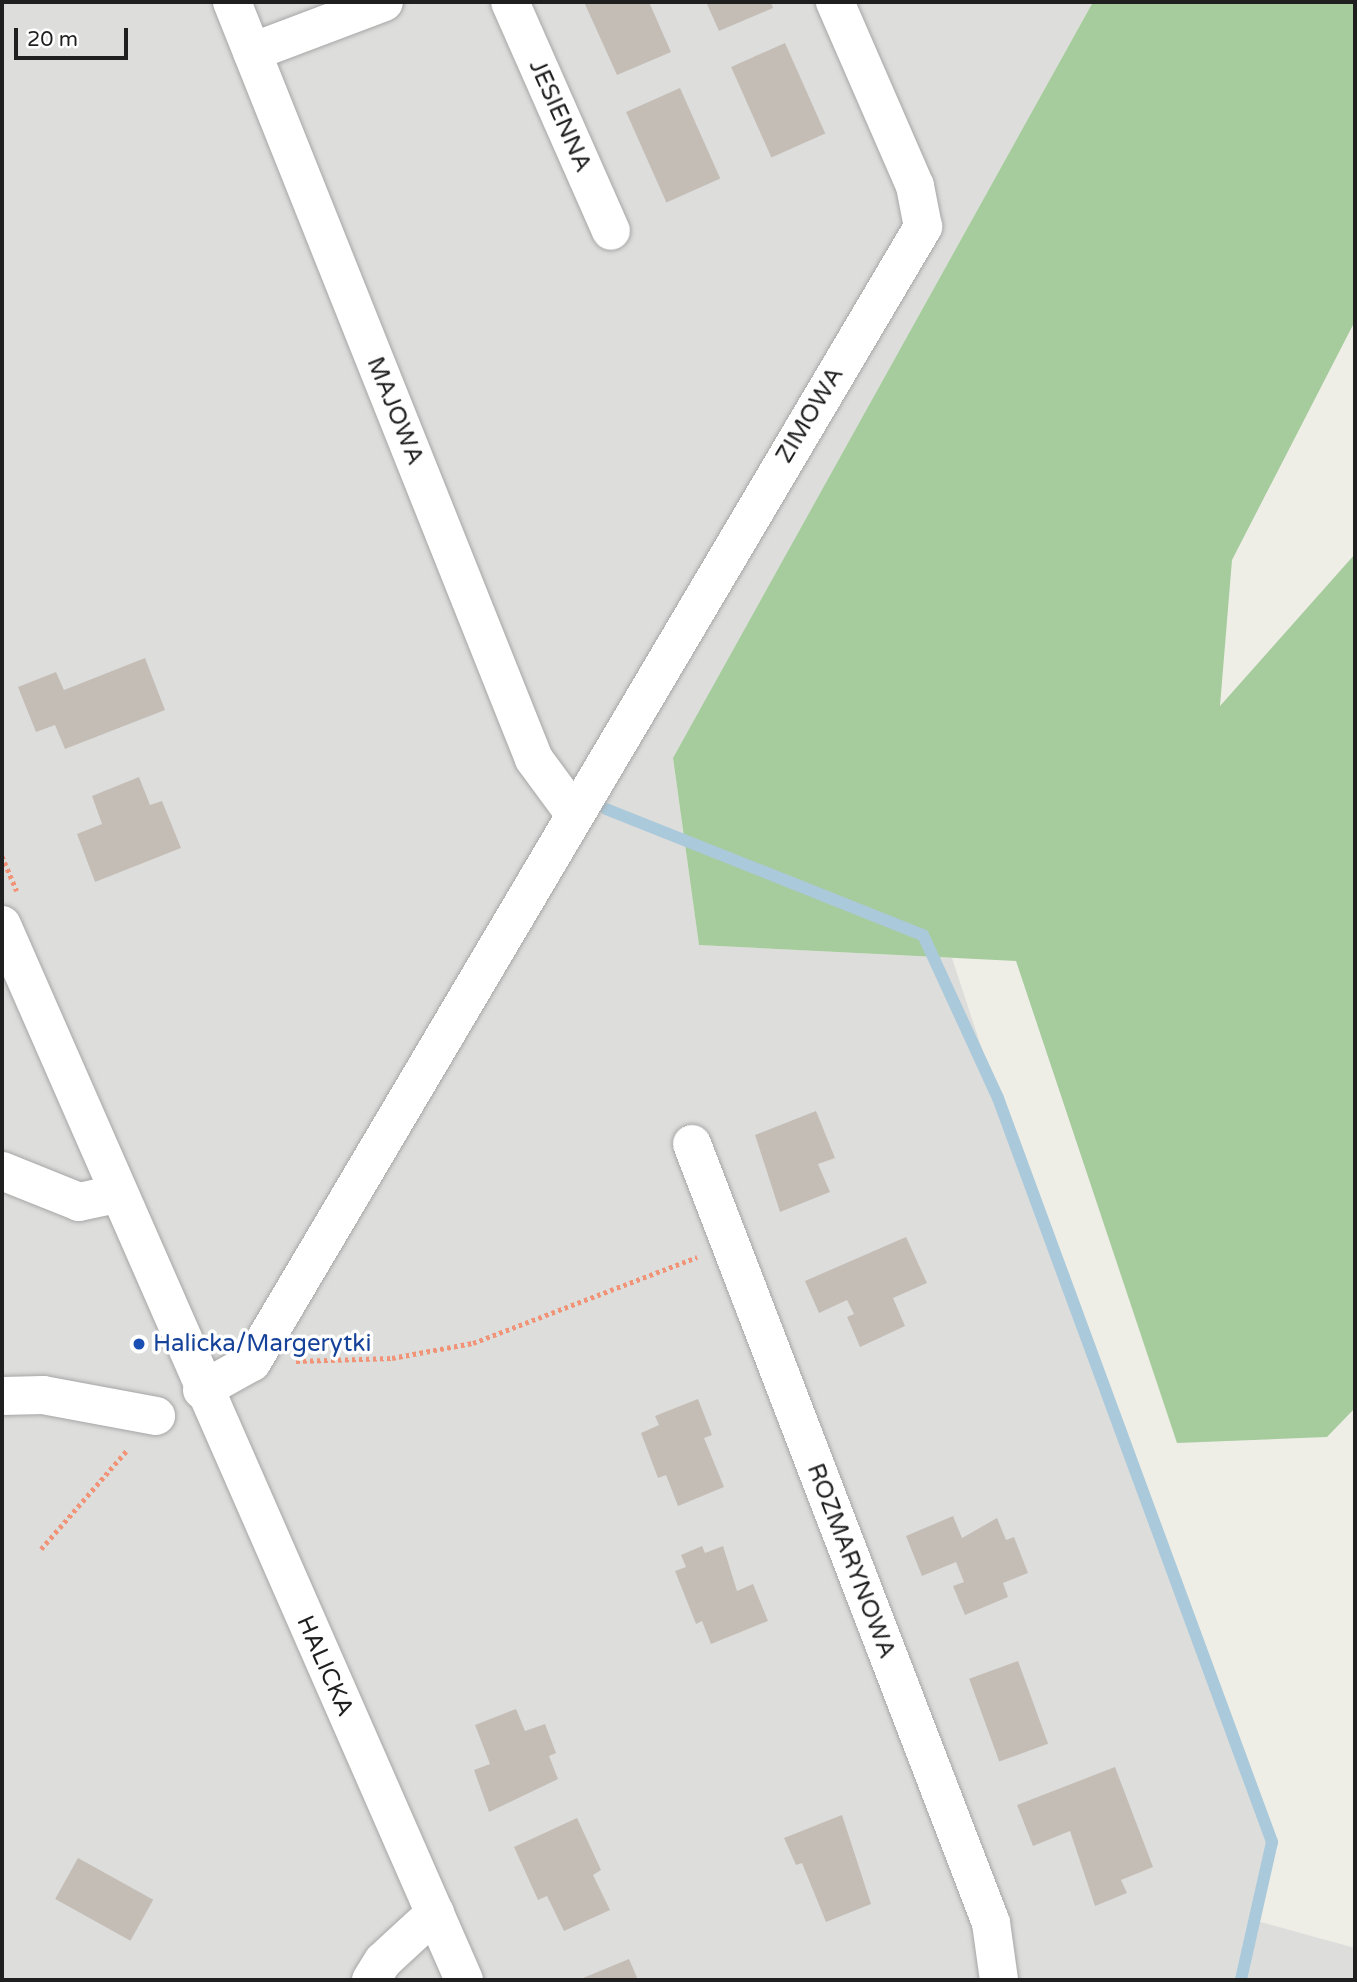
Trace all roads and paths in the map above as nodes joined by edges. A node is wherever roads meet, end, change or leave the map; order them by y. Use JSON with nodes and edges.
{"nodes":[{"id":1,"x":232,"y":2,"type":"edge"},
{"id":2,"x":384,"y":2,"type":"edge"},
{"id":3,"x":510,"y":2,"type":"edge"},
{"id":4,"x":842,"y":5,"type":"edge"},
{"id":5,"x":252,"y":52,"type":"junction"},
{"id":6,"x":611,"y":231,"type":"dead end"},
{"id":7,"x":573,"y":812,"type":"junction"},
{"id":8,"x":2,"y":925,"type":"edge"},
{"id":9,"x":9,"y":964,"type":"edge"},
{"id":10,"x":691,"y":1144,"type":"dead end"},
{"id":11,"x":2,"y":1171,"type":"edge"},
{"id":12,"x":118,"y":1194,"type":"junction"},
{"id":13,"x":730,"y":1245,"type":"junction"},
{"id":14,"x":252,"y":1362,"type":"junction"},
{"id":15,"x":202,"y":1390,"type":"junction"},
{"id":16,"x":2,"y":1396,"type":"edge"},
{"id":17,"x":156,"y":1416,"type":"joint"},
{"id":18,"x":41,"y":1549,"type":"dead end"},
{"id":19,"x":435,"y":1913,"type":"junction"},
{"id":20,"x":371,"y":1980,"type":"edge"},
{"id":21,"x":464,"y":1980,"type":"edge"},
{"id":22,"x":999,"y":1980,"type":"edge"}],
"edges":[{"from":1,"to":5,"type":"street","name":"MAJOWA"},
{"from":2,"to":5,"type":"street"},
{"from":3,"to":6,"type":"street","name":"JESIENNA"},
{"from":4,"to":7,"type":"street","name":"ZIMOWA"},
{"from":5,"to":7,"type":"street","name":"MAJOWA"},
{"from":7,"to":14,"type":"street","name":"ZIMOWA"},
{"from":8,"to":9,"type":"street","name":"HALICKA"},
{"from":9,"to":12,"type":"street","name":"HALICKA"},
{"from":10,"to":13,"type":"street","name":"ROZMARYNOWA"},
{"from":11,"to":12,"type":"street"},
{"from":12,"to":15,"type":"street","name":"HALICKA"},
{"from":13,"to":14,"type":"path"},
{"from":13,"to":22,"type":"street","name":"ROZMARYNOWA"},
{"from":14,"to":15,"type":"street"},
{"from":15,"to":19,"type":"street","name":"HALICKA"},
{"from":16,"to":17,"type":"street"},
{"from":17,"to":18,"type":"path"},
{"from":19,"to":20,"type":"street"},
{"from":19,"to":21,"type":"street","name":"HALICKA"}]}
